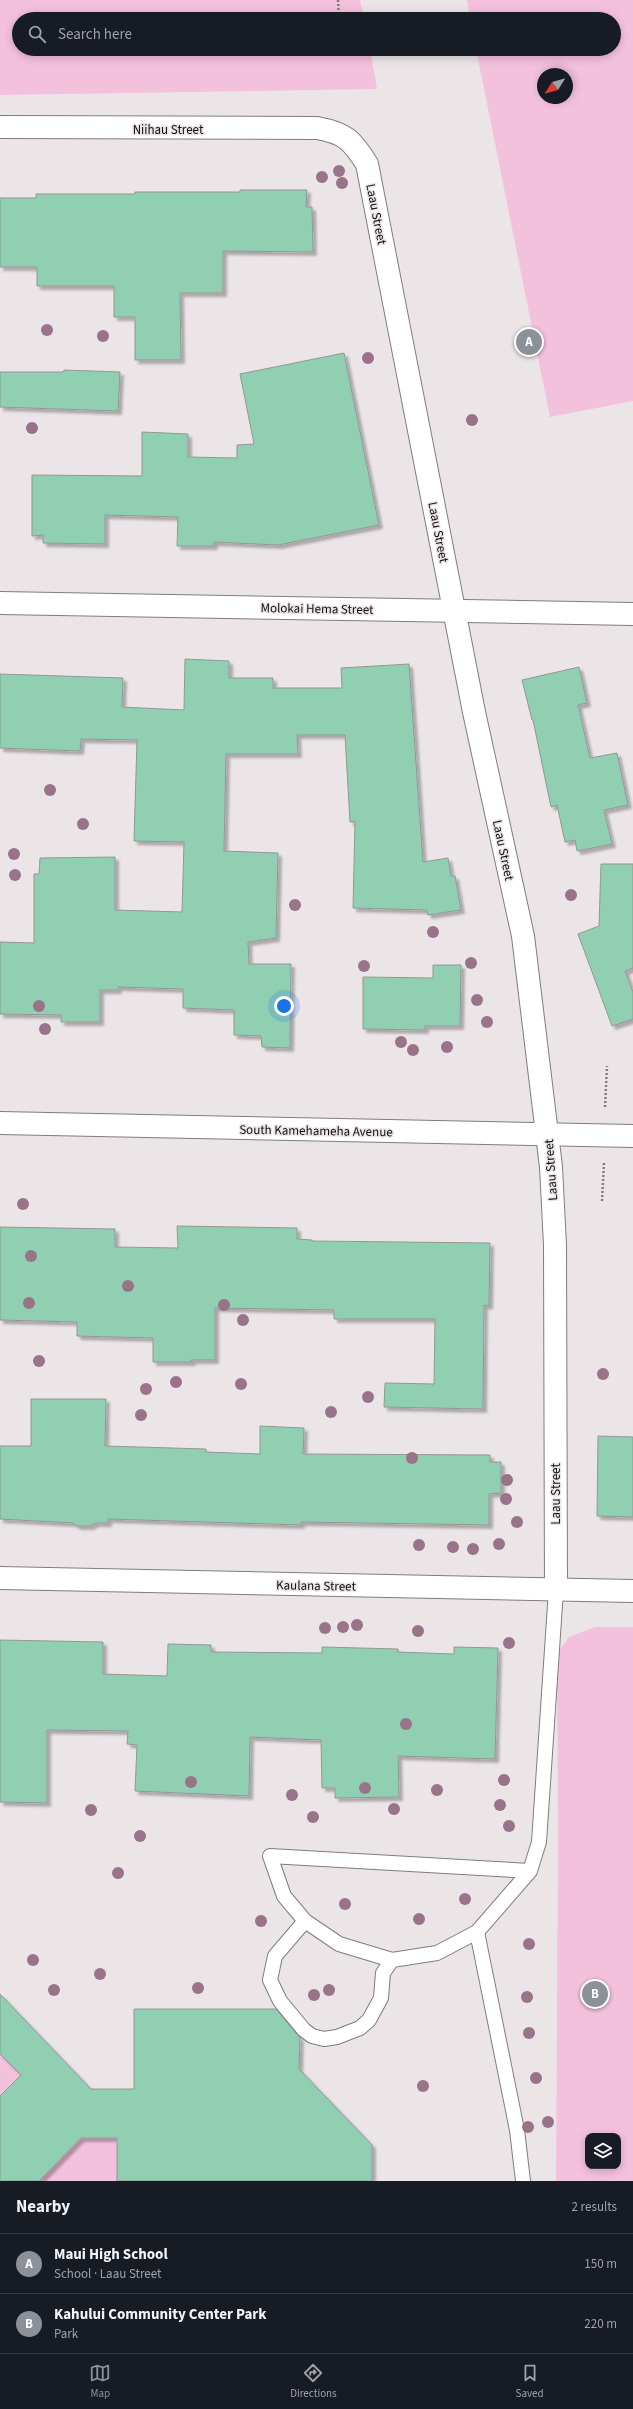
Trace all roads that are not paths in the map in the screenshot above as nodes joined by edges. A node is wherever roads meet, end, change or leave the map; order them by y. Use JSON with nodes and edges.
{"nodes":[{"id":1,"x":0,"y":127,"type":"edge"},
{"id":2,"x":337,"y":132,"type":"joint"},
{"id":3,"x":0,"y":603,"type":"edge"},
{"id":4,"x":455,"y":611,"type":"junction"},
{"id":5,"x":633,"y":614,"type":"edge"},
{"id":6,"x":0,"y":1124,"type":"edge"},
{"id":7,"x":548,"y":1135,"type":"junction"},
{"id":8,"x":633,"y":1136,"type":"edge"},
{"id":9,"x":0,"y":1578,"type":"edge"},
{"id":10,"x":556,"y":1590,"type":"junction"},
{"id":11,"x":633,"y":1591,"type":"edge"},
{"id":12,"x":530,"y":1871,"type":"junction"},
{"id":13,"x":305,"y":1921,"type":"junction"},
{"id":14,"x":477,"y":1932,"type":"junction"},
{"id":15,"x":392,"y":1960,"type":"junction"},
{"id":16,"x":523,"y":2181,"type":"edge"}],
"edges":[{"from":1,"to":2,"type":"street","name":"Niihau Street"},
{"from":2,"to":4,"type":"street","name":"Laau Street"},
{"from":3,"to":4,"type":"street","name":"Molokai Hema Street"},
{"from":4,"to":5,"type":"street","name":"Molokai Hema Street"},
{"from":4,"to":7,"type":"street","name":"Laau Street"},
{"from":6,"to":7,"type":"street","name":"South Kamehameha Avenue"},
{"from":7,"to":8,"type":"street","name":"South Kamehameha Avenue"},
{"from":7,"to":10,"type":"street","name":"Laau Street"},
{"from":9,"to":10,"type":"street","name":"Kaulana Street"},
{"from":10,"to":11,"type":"street","name":"Kaulana Street"},
{"from":10,"to":12,"type":"lane"},
{"from":12,"to":13,"type":"lane"},
{"from":12,"to":14,"type":"lane"},
{"from":13,"to":15,"type":"lane"},
{"from":13,"to":15,"type":"lane"},
{"from":14,"to":15,"type":"lane"},
{"from":14,"to":16,"type":"lane"}]}
